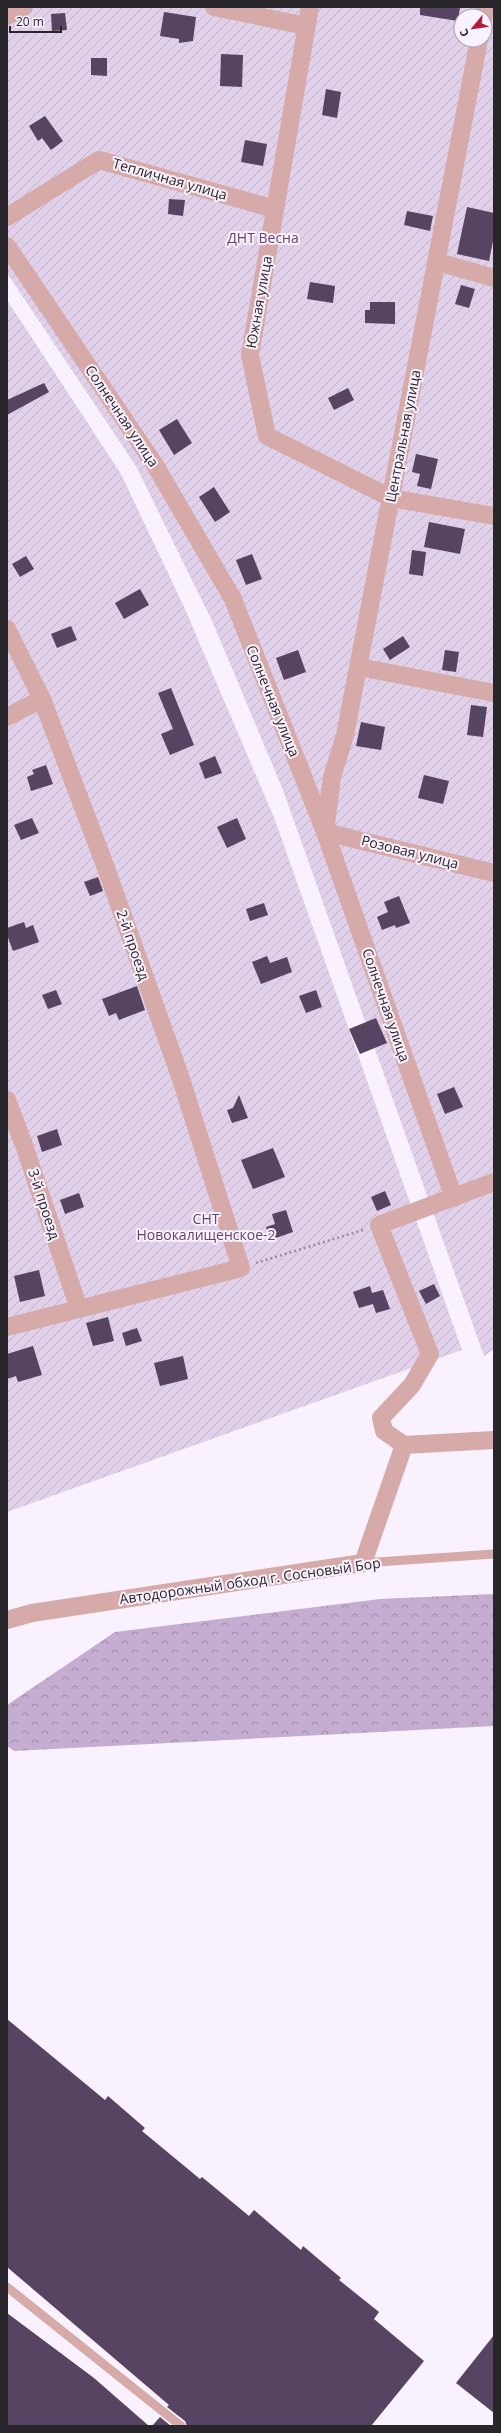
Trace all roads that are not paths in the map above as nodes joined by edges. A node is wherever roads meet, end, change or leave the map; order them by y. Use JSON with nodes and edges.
{"nodes":[{"id":1,"x":24,"y":7,"type":"edge"},
{"id":2,"x":214,"y":7,"type":"edge"},
{"id":3,"x":310,"y":7,"type":"edge"},
{"id":4,"x":7,"y":16,"type":"edge"},
{"id":5,"x":306,"y":26,"type":"junction"},
{"id":6,"x":478,"y":48,"type":"edge"},
{"id":7,"x":275,"y":209,"type":"junction"},
{"id":8,"x":7,"y":217,"type":"edge"},
{"id":9,"x":7,"y":246,"type":"edge"},
{"id":10,"x":438,"y":262,"type":"junction"},
{"id":11,"x":494,"y":278,"type":"edge"},
{"id":12,"x":391,"y":498,"type":"junction"},
{"id":13,"x":494,"y":516,"type":"edge"},
{"id":14,"x":7,"y":629,"type":"edge"},
{"id":15,"x":358,"y":667,"type":"junction"},
{"id":16,"x":494,"y":693,"type":"edge"},
{"id":17,"x":42,"y":699,"type":"junction"},
{"id":18,"x":7,"y":717,"type":"edge"},
{"id":19,"x":325,"y":832,"type":"junction"},
{"id":20,"x":494,"y":873,"type":"edge"},
{"id":21,"x":7,"y":1100,"type":"edge"},
{"id":22,"x":494,"y":1182,"type":"edge"},
{"id":23,"x":454,"y":1198,"type":"junction"},
{"id":24,"x":79,"y":1309,"type":"junction"},
{"id":25,"x":7,"y":1327,"type":"edge"},
{"id":26,"x":494,"y":1440,"type":"edge"},
{"id":27,"x":404,"y":1445,"type":"junction"},
{"id":28,"x":494,"y":1554,"type":"edge"},
{"id":29,"x":363,"y":1563,"type":"junction"},
{"id":30,"x":7,"y":1620,"type":"edge"},
{"id":31,"x":7,"y":2287,"type":"edge"},
{"id":32,"x":181,"y":2426,"type":"edge"}],
"edges":[{"from":1,"to":4,"type":"street"},
{"from":2,"to":5,"type":"street"},
{"from":3,"to":5,"type":"street","name":"Южная улица"},
{"from":5,"to":7,"type":"street","name":"Южная улица"},
{"from":6,"to":10,"type":"street","name":"Центральная улица"},
{"from":7,"to":8,"type":"street","name":"Тепличная улица"},
{"from":7,"to":12,"type":"street","name":"Южная улица"},
{"from":9,"to":19,"type":"street","name":"Солнечная улица"},
{"from":10,"to":11,"type":"street"},
{"from":10,"to":12,"type":"street","name":"Центральная улица"},
{"from":12,"to":13,"type":"street"},
{"from":12,"to":15,"type":"street","name":"Центральная улица"},
{"from":14,"to":17,"type":"street","name":"2-й проезд"},
{"from":15,"to":16,"type":"street"},
{"from":15,"to":19,"type":"street","name":"Центральная улица"},
{"from":17,"to":18,"type":"street"},
{"from":17,"to":24,"type":"street","name":"2-й проезд"},
{"from":19,"to":20,"type":"street","name":"Розовая улица"},
{"from":19,"to":23,"type":"street","name":"Солнечная улица"},
{"from":21,"to":24,"type":"street","name":"3-й проезд"},
{"from":22,"to":23,"type":"street"},
{"from":23,"to":27,"type":"street"},
{"from":24,"to":25,"type":"street"},
{"from":26,"to":27,"type":"street"},
{"from":27,"to":29,"type":"street"},
{"from":28,"to":29,"type":"lane","name":"Автодорожный обход г. Сосновый Бор"},
{"from":29,"to":30,"type":"street","name":"Автодорожный обход г. Сосновый Бор"},
{"from":31,"to":32,"type":"lane"}]}
